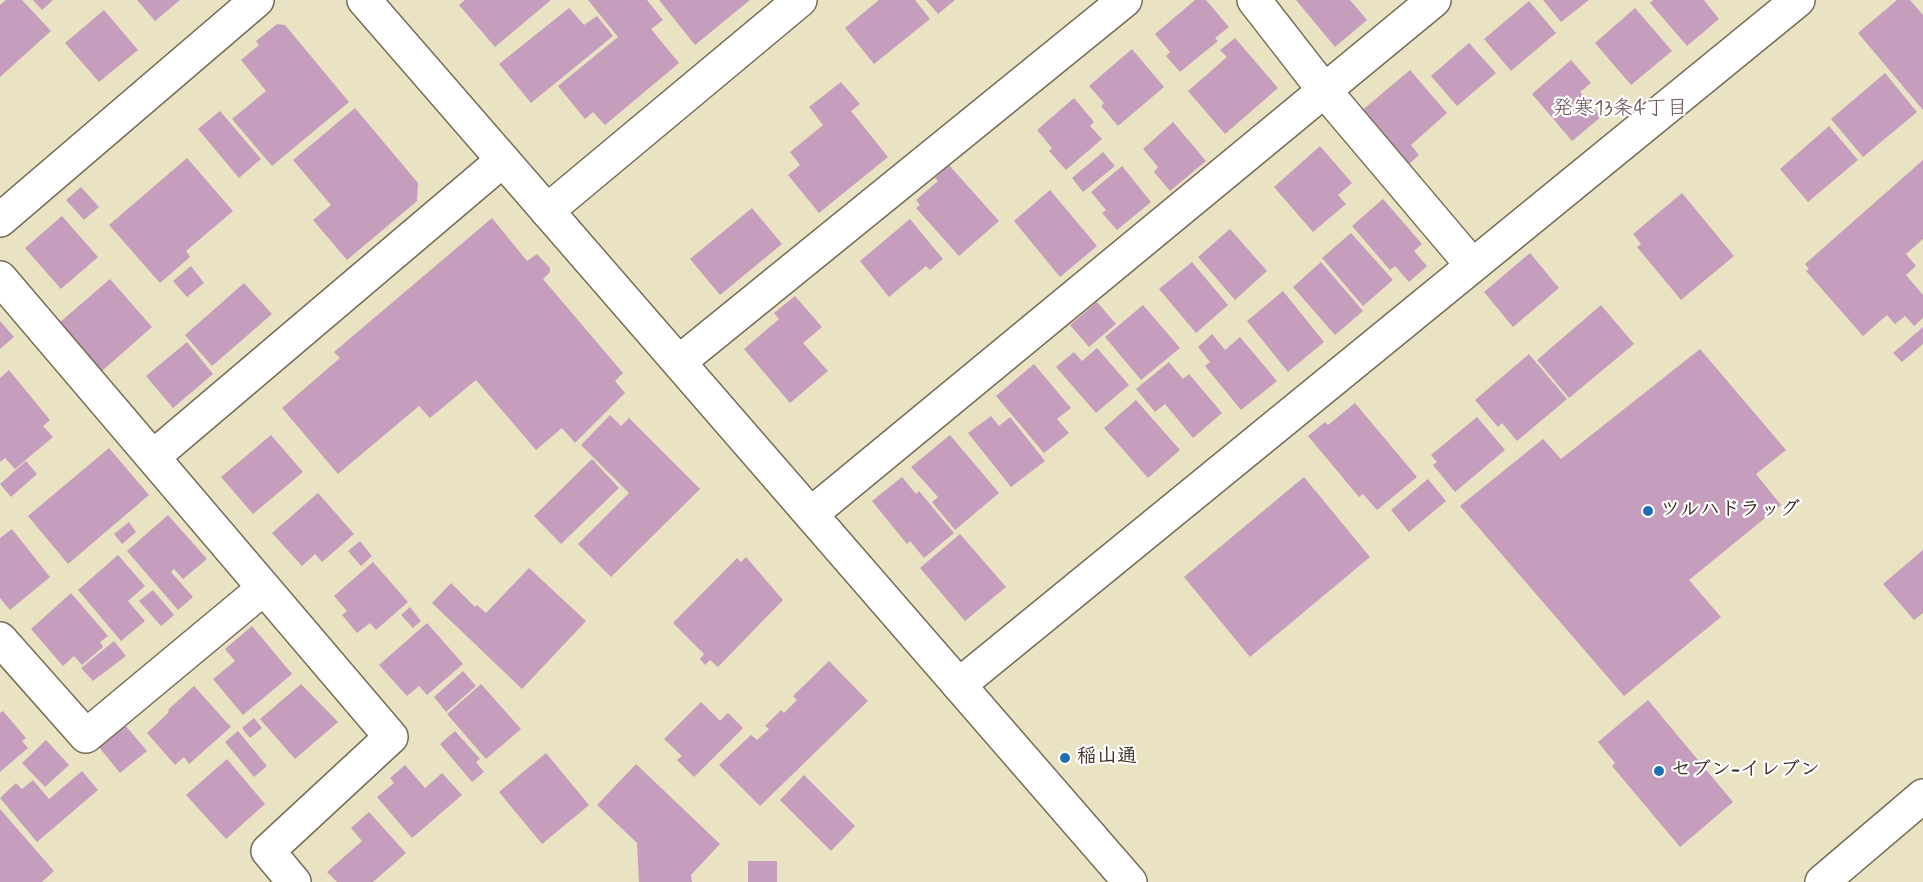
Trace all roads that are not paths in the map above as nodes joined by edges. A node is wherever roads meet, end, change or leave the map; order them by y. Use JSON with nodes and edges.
{"nodes":[{"id":1,"x":257,"y":0,"type":"edge"},
{"id":2,"x":364,"y":0,"type":"edge"},
{"id":3,"x":800,"y":0,"type":"edge"},
{"id":4,"x":1125,"y":0,"type":"edge"},
{"id":5,"x":1254,"y":0,"type":"edge"},
{"id":6,"x":1434,"y":0,"type":"edge"},
{"id":7,"x":1798,"y":0,"type":"edge"},
{"id":8,"x":1324,"y":90,"type":"junction"},
{"id":9,"x":503,"y":160,"type":"junction"},
{"id":10,"x":548,"y":211,"type":"junction"},
{"id":11,"x":0,"y":220,"type":"edge"},
{"id":12,"x":1473,"y":265,"type":"junction"},
{"id":13,"x":0,"y":278,"type":"edge"},
{"id":14,"x":679,"y":363,"type":"junction"},
{"id":15,"x":153,"y":458,"type":"junction"},
{"id":16,"x":811,"y":514,"type":"junction"},
{"id":17,"x":264,"y":588,"type":"junction"},
{"id":18,"x":0,"y":639,"type":"edge"},
{"id":19,"x":959,"y":685,"type":"junction"},
{"id":20,"x":1923,"y":796,"type":"edge"},
{"id":21,"x":294,"y":882,"type":"edge"},
{"id":22,"x":1130,"y":882,"type":"edge"},
{"id":23,"x":1822,"y":882,"type":"edge"}],
"edges":[{"from":1,"to":11,"type":"street"},
{"from":2,"to":9,"type":"street"},
{"from":3,"to":10,"type":"street"},
{"from":4,"to":14,"type":"street"},
{"from":5,"to":8,"type":"street"},
{"from":6,"to":8,"type":"street"},
{"from":7,"to":12,"type":"street"},
{"from":8,"to":12,"type":"street"},
{"from":8,"to":16,"type":"street"},
{"from":9,"to":10,"type":"street"},
{"from":9,"to":15,"type":"street"},
{"from":10,"to":14,"type":"street"},
{"from":12,"to":19,"type":"street"},
{"from":13,"to":15,"type":"street"},
{"from":14,"to":16,"type":"street"},
{"from":15,"to":17,"type":"street"},
{"from":16,"to":19,"type":"street"},
{"from":17,"to":18,"type":"street"},
{"from":17,"to":21,"type":"street"},
{"from":19,"to":22,"type":"street"},
{"from":20,"to":23,"type":"street"}]}
